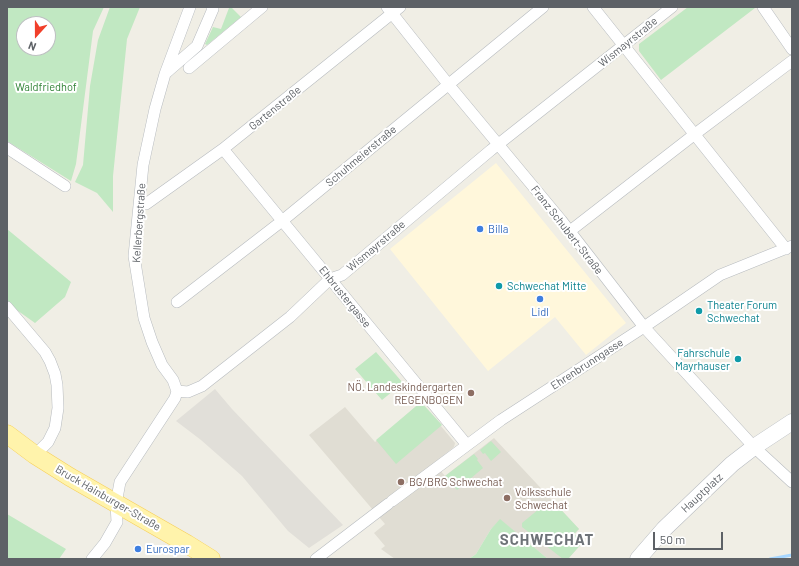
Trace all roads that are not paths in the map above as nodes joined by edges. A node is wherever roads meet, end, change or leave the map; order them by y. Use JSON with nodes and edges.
{"nodes":[{"id":1,"x":190,"y":7,"type":"edge"},
{"id":2,"x":212,"y":7,"type":"edge"},
{"id":3,"x":262,"y":7,"type":"edge"},
{"id":4,"x":543,"y":7,"type":"edge"},
{"id":5,"x":593,"y":7,"type":"edge"},
{"id":6,"x":672,"y":7,"type":"edge"},
{"id":7,"x":764,"y":7,"type":"edge"},
{"id":8,"x":393,"y":9,"type":"edge"},
{"id":9,"x":624,"y":45,"type":"junction"},
{"id":10,"x":792,"y":49,"type":"edge"},
{"id":11,"x":792,"y":61,"type":"edge"},
{"id":12,"x":189,"y":68,"type":"dead end"},
{"id":13,"x":165,"y":74,"type":"junction"},
{"id":14,"x":448,"y":84,"type":"junction"},
{"id":15,"x":695,"y":134,"type":"junction"},
{"id":16,"x":498,"y":144,"type":"junction"},
{"id":17,"x":7,"y":148,"type":"edge"},
{"id":18,"x":223,"y":149,"type":"junction"},
{"id":19,"x":65,"y":186,"type":"dead end"},
{"id":20,"x":146,"y":204,"type":"dead end"},
{"id":21,"x":282,"y":221,"type":"junction"},
{"id":22,"x":570,"y":231,"type":"junction"},
{"id":23,"x":789,"y":248,"type":"edge"},
{"id":24,"x":330,"y":279,"type":"junction"},
{"id":25,"x":177,"y":302,"type":"dead end"},
{"id":26,"x":7,"y":307,"type":"edge"},
{"id":27,"x":644,"y":327,"type":"junction"},
{"id":28,"x":177,"y":391,"type":"junction"},
{"id":29,"x":792,"y":422,"type":"edge"},
{"id":30,"x":7,"y":434,"type":"edge"},
{"id":31,"x":467,"y":444,"type":"junction"},
{"id":32,"x":754,"y":447,"type":"junction"},
{"id":33,"x":35,"y":455,"type":"junction"},
{"id":34,"x":792,"y":482,"type":"edge"},
{"id":35,"x":116,"y":504,"type":"junction"},
{"id":36,"x":92,"y":559,"type":"edge"},
{"id":37,"x":211,"y":559,"type":"edge"},
{"id":38,"x":316,"y":559,"type":"edge"},
{"id":39,"x":638,"y":559,"type":"edge"}],
"edges":[{"from":1,"to":13,"type":"street","name":"Kellerbergstraße"},
{"from":2,"to":13,"type":"street"},
{"from":3,"to":12,"type":"street"},
{"from":4,"to":14,"type":"street","name":"Schuhmeierstraße"},
{"from":5,"to":9,"type":"street"},
{"from":6,"to":9,"type":"street","name":"Wismayrstraße"},
{"from":7,"to":10,"type":"street"},
{"from":8,"to":14,"type":"street","name":"Franz Schubert-Straße"},
{"from":8,"to":18,"type":"street","name":"Gartenstraße"},
{"from":9,"to":15,"type":"street"},
{"from":9,"to":16,"type":"street","name":"Wismayrstraße"},
{"from":11,"to":15,"type":"street"},
{"from":13,"to":28,"type":"street","name":"Kellerbergstraße"},
{"from":14,"to":16,"type":"street","name":"Franz Schubert-Straße"},
{"from":14,"to":21,"type":"street","name":"Schuhmeierstraße"},
{"from":15,"to":22,"type":"street"},
{"from":15,"to":23,"type":"street"},
{"from":16,"to":22,"type":"street","name":"Franz Schubert-Straße"},
{"from":16,"to":24,"type":"street","name":"Wismayrstraße"},
{"from":17,"to":19,"type":"street"},
{"from":18,"to":20,"type":"street","name":"Gartenstraße"},
{"from":18,"to":21,"type":"street","name":"Ehbrustergasse"},
{"from":21,"to":24,"type":"street","name":"Ehbrustergasse"},
{"from":21,"to":25,"type":"street","name":"Schuhmeierstraße"},
{"from":22,"to":27,"type":"street","name":"Franz Schubert-Straße"},
{"from":23,"to":27,"type":"street","name":"Ehrenbrunngasse"},
{"from":24,"to":28,"type":"street","name":"Wismayrstraße"},
{"from":24,"to":31,"type":"street","name":"Ehbrustergasse"},
{"from":26,"to":33,"type":"street"},
{"from":27,"to":31,"type":"street","name":"Ehrenbrunngasse"},
{"from":27,"to":32,"type":"street","name":"Franz Schubert-Straße"},
{"from":28,"to":35,"type":"street"},
{"from":29,"to":32,"type":"main road","name":"Hauptplatz"},
{"from":30,"to":33,"type":"main road","name":"Bruck Hainburger-Straße"},
{"from":31,"to":38,"type":"street","name":"Ehrenbrunngasse"},
{"from":32,"to":34,"type":"street","name":"Franz Schubert-Straße"},
{"from":32,"to":39,"type":"main road","name":"Hauptplatz"},
{"from":33,"to":35,"type":"main road","name":"Bruck Hainburger-Straße"},
{"from":35,"to":36,"type":"street"},
{"from":35,"to":37,"type":"main road","name":"Bruck Hainburger-Straße"}]}
